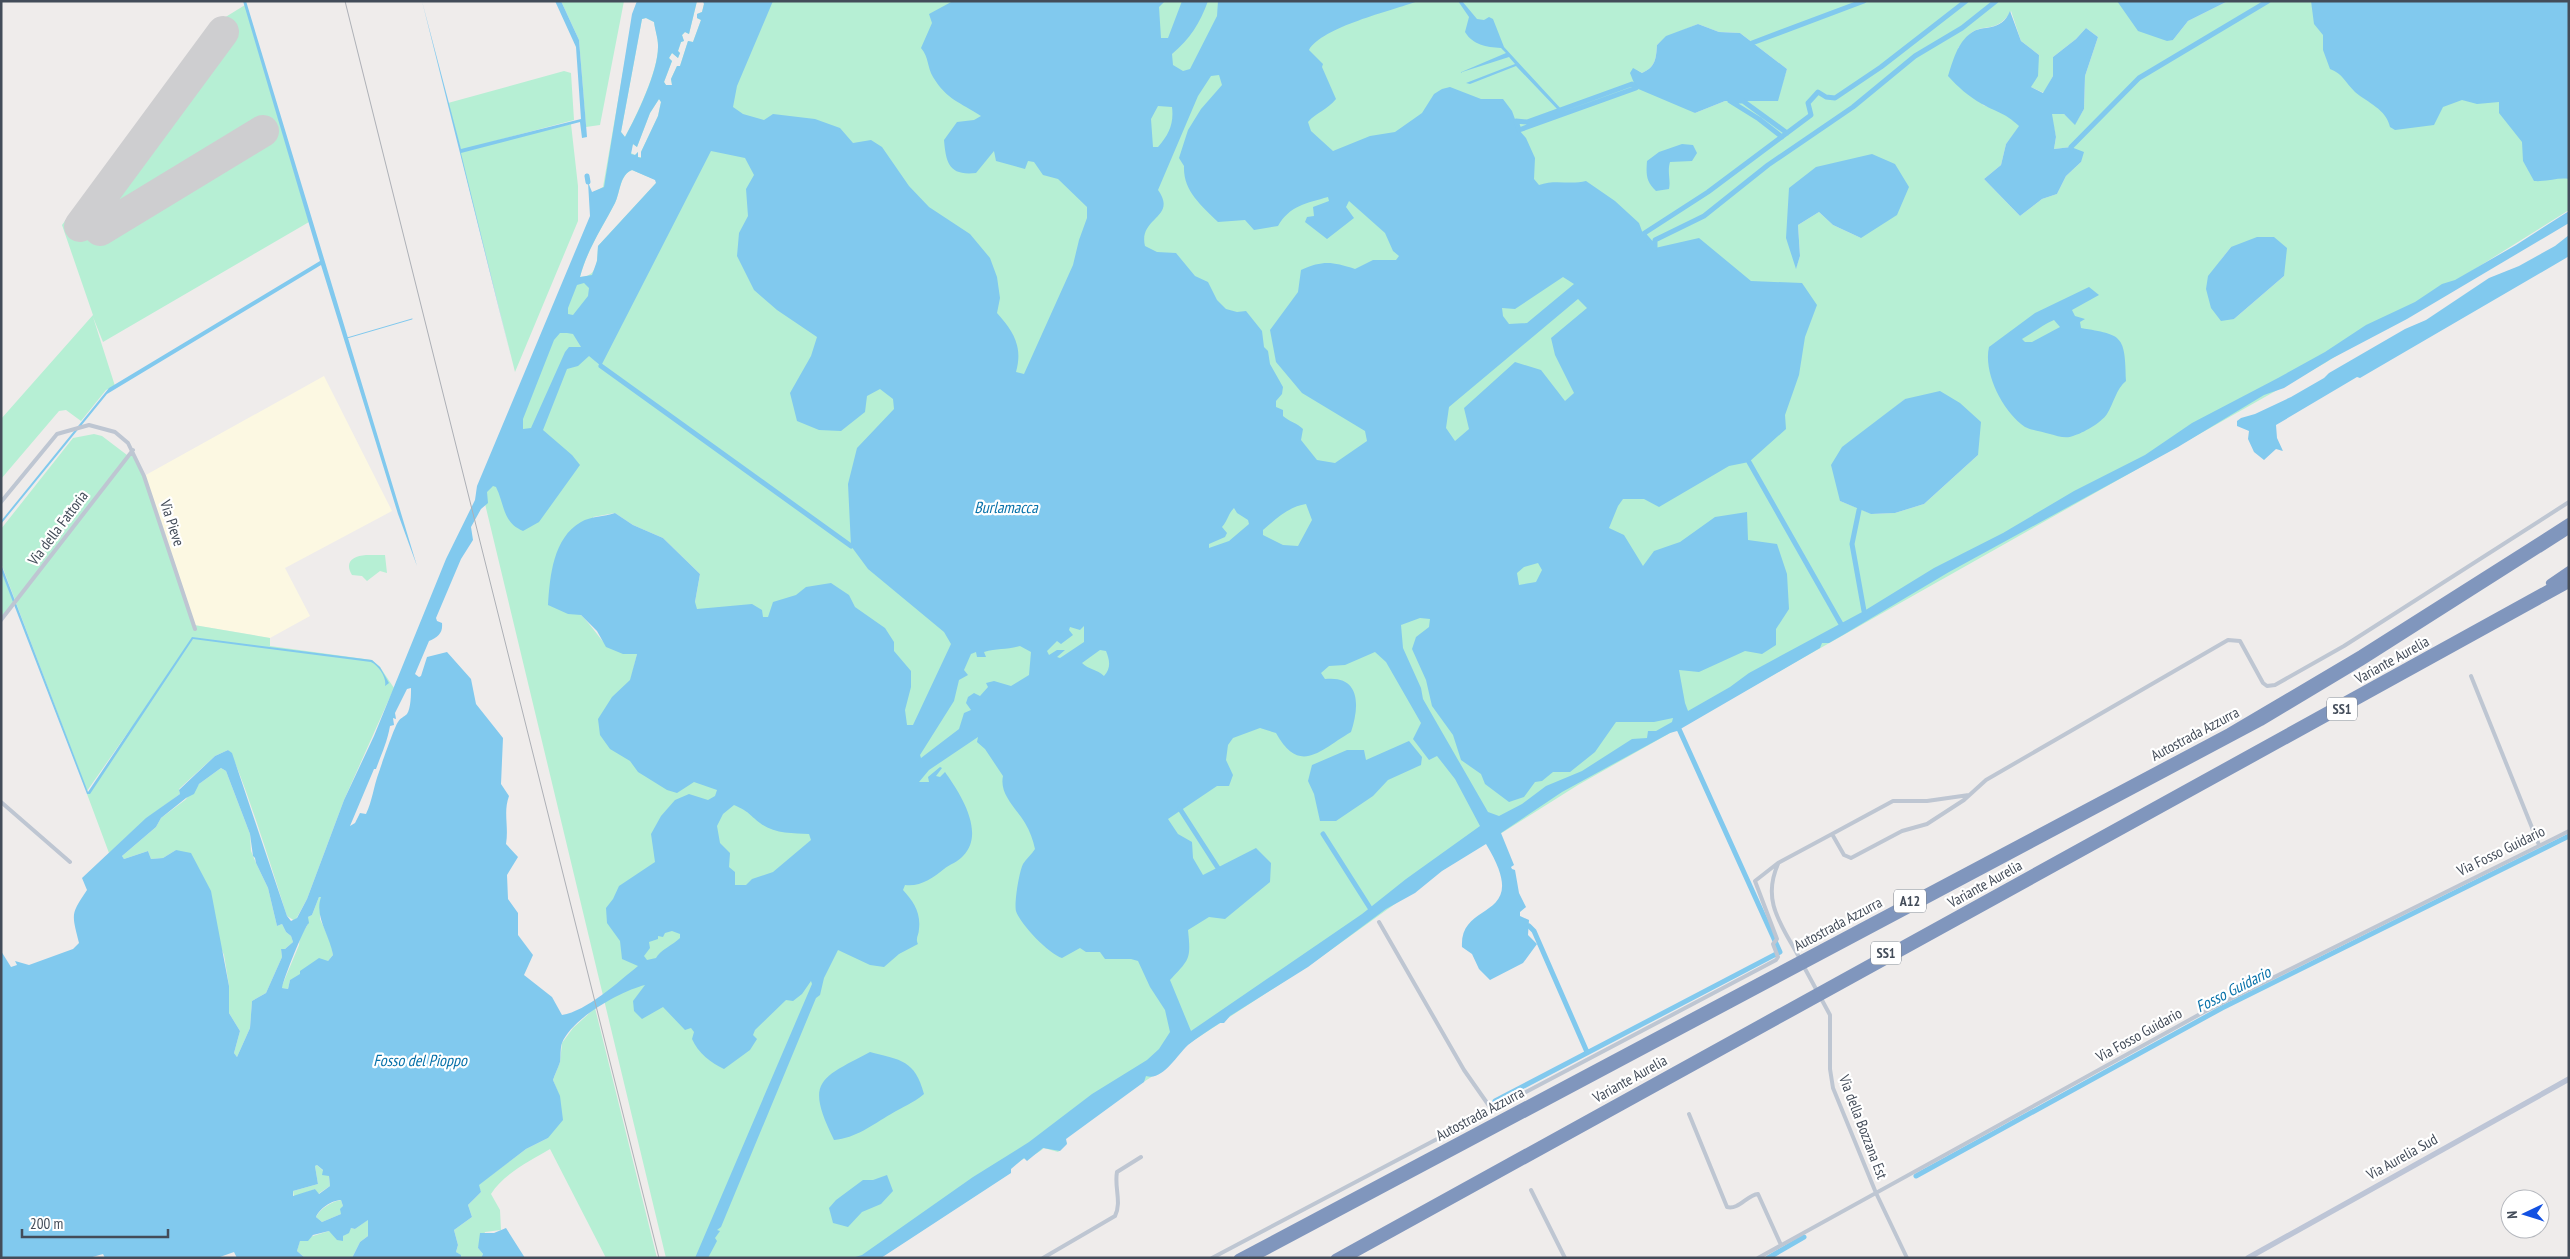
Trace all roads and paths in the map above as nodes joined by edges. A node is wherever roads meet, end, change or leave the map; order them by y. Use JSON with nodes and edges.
{"nodes":[{"id":1,"x":133,"y":450,"type":"junction"},
{"id":2,"x":1,"y":502,"type":"edge"},
{"id":3,"x":2569,"y":502,"type":"edge"},
{"id":4,"x":2569,"y":522,"type":"edge"},
{"id":5,"x":2569,"y":530,"type":"edge"},
{"id":6,"x":2569,"y":570,"type":"edge"},
{"id":7,"x":2569,"y":578,"type":"edge"},
{"id":8,"x":2569,"y":584,"type":"edge"},
{"id":9,"x":2569,"y":589,"type":"edge"},
{"id":10,"x":2542,"y":599,"type":"junction"},
{"id":11,"x":2519,"y":605,"type":"junction"},
{"id":12,"x":1,"y":620,"type":"edge"},
{"id":13,"x":195,"y":629,"type":"dead end"},
{"id":14,"x":2471,"y":676,"type":"dead end"},
{"id":15,"x":1969,"y":796,"type":"junction"},
{"id":16,"x":1,"y":802,"type":"edge"},
{"id":17,"x":2569,"y":831,"type":"edge"},
{"id":18,"x":1832,"y":834,"type":"junction"},
{"id":19,"x":2539,"y":845,"type":"junction"},
{"id":20,"x":70,"y":862,"type":"dead end"},
{"id":21,"x":1778,"y":863,"type":"junction"},
{"id":22,"x":1379,"y":922,"type":"dead end"},
{"id":23,"x":2569,"y":1079,"type":"edge"},
{"id":24,"x":1492,"y":1110,"type":"junction"},
{"id":25,"x":1689,"y":1114,"type":"dead end"},
{"id":26,"x":1141,"y":1157,"type":"dead end"},
{"id":27,"x":1532,"y":1190,"type":"dead end"},
{"id":28,"x":1876,"y":1193,"type":"junction"},
{"id":29,"x":1781,"y":1245,"type":"junction"},
{"id":30,"x":1043,"y":1258,"type":"edge"},
{"id":31,"x":1212,"y":1258,"type":"edge"},
{"id":32,"x":1238,"y":1258,"type":"edge"},
{"id":33,"x":1253,"y":1258,"type":"edge"},
{"id":34,"x":1335,"y":1258,"type":"edge"},
{"id":35,"x":1347,"y":1258,"type":"edge"},
{"id":36,"x":1565,"y":1258,"type":"edge"},
{"id":37,"x":1758,"y":1258,"type":"edge"},
{"id":38,"x":1907,"y":1258,"type":"edge"},
{"id":39,"x":2248,"y":1258,"type":"edge"}],
"edges":[{"from":1,"to":2,"type":"street","name":"Via Pieve"},
{"from":1,"to":12,"type":"street","name":"Via della Fattoria"},
{"from":1,"to":13,"type":"street","name":"Via Pieve"},
{"from":3,"to":15,"type":"street"},
{"from":4,"to":32,"type":"highway","name":"Autostrada Azzurra","number":"A12"},
{"from":5,"to":33,"type":"highway","name":"Autostrada Azzurra","number":"A12"},
{"from":6,"to":11,"type":"highway"},
{"from":7,"to":11,"type":"highway","name":"Variante Aurelia","number":"SS1"},
{"from":8,"to":10,"type":"highway","name":"Variante Aurelia","number":"SS1"},
{"from":9,"to":10,"type":"highway"},
{"from":10,"to":35,"type":"highway","name":"Variante Aurelia","number":"SS1"},
{"from":11,"to":34,"type":"highway","name":"Variante Aurelia","number":"SS1"},
{"from":14,"to":19,"type":"street"},
{"from":15,"to":18,"type":"street"},
{"from":15,"to":18,"type":"street"},
{"from":16,"to":20,"type":"street"},
{"from":17,"to":19,"type":"street","name":"Via Fosso Guidario"},
{"from":18,"to":21,"type":"street"},
{"from":19,"to":28,"type":"street","name":"Via Fosso Guidario"},
{"from":21,"to":24,"type":"street"},
{"from":21,"to":28,"type":"street","name":"Via della Bozzana Est"},
{"from":22,"to":24,"type":"street"},
{"from":23,"to":39,"type":"main road","name":"Via Aurelia Sud"},
{"from":24,"to":31,"type":"street"},
{"from":25,"to":29,"type":"street"},
{"from":26,"to":30,"type":"street"},
{"from":27,"to":36,"type":"street"},
{"from":28,"to":29,"type":"street","name":"Via Fosso Guidario"},
{"from":28,"to":38,"type":"street","name":"Via della Bozzana Est"},
{"from":29,"to":37,"type":"street","name":"Via Fosso Guidario"}]}
